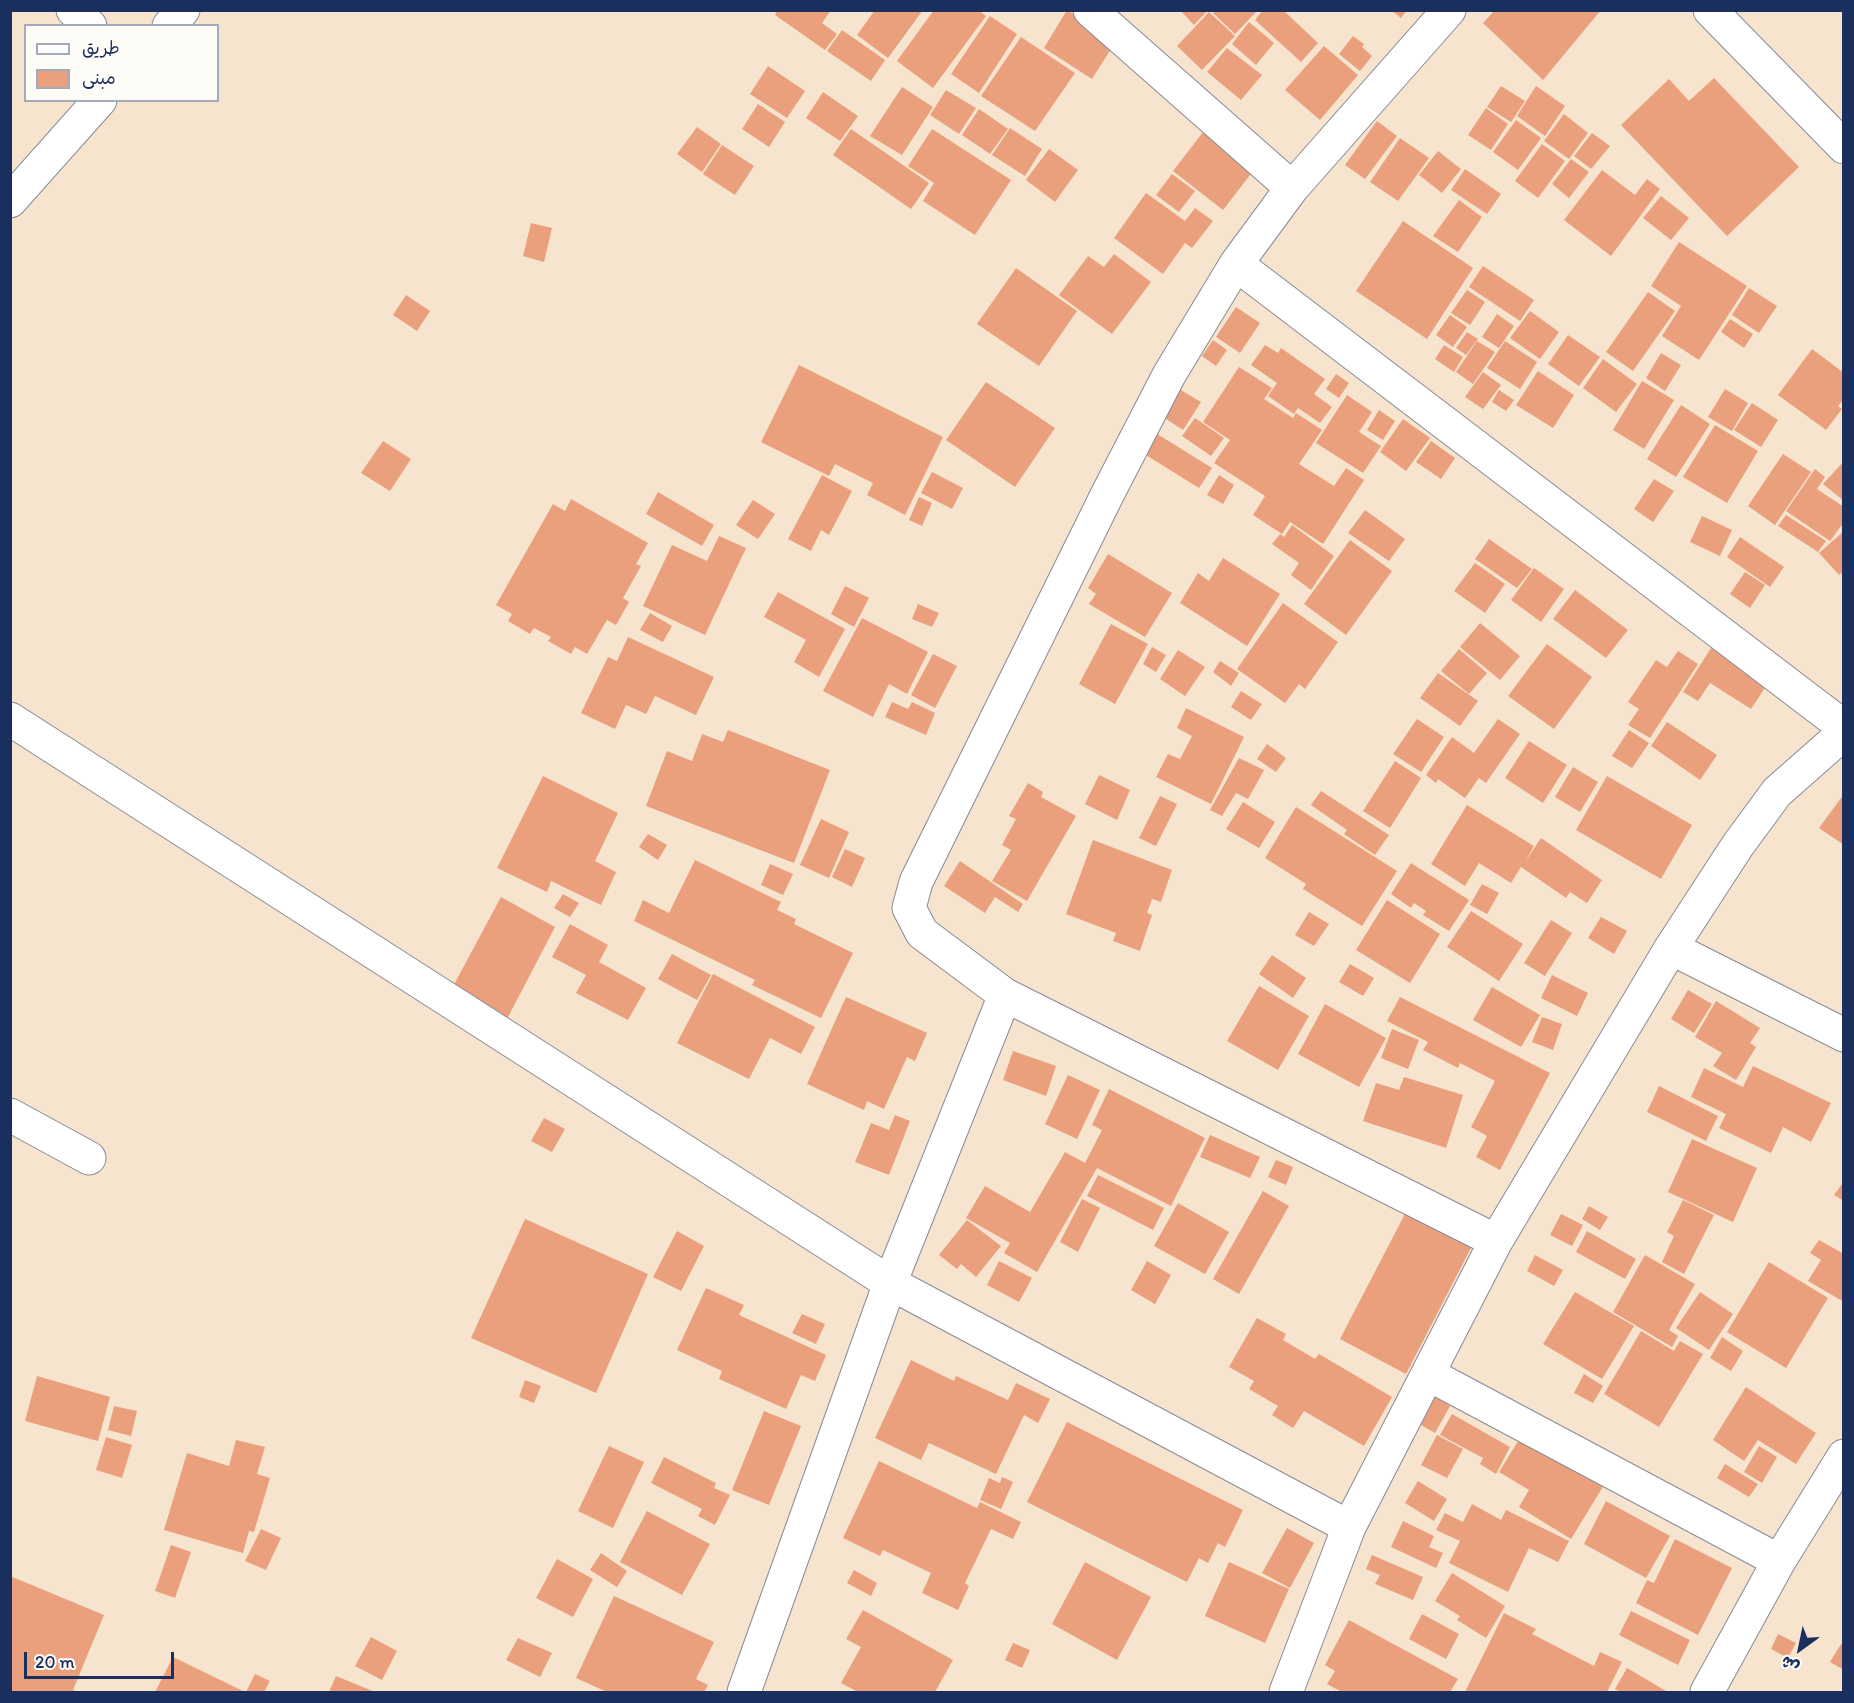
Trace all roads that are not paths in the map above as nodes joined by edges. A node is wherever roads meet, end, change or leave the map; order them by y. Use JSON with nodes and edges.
{"nodes":[{"id":1,"x":73,"y":10,"type":"edge"},
{"id":2,"x":183,"y":10,"type":"edge"},
{"id":3,"x":1090,"y":10,"type":"edge"},
{"id":4,"x":1449,"y":10,"type":"edge"},
{"id":5,"x":1710,"y":10,"type":"edge"},
{"id":6,"x":88,"y":24,"type":"edge"},
{"id":7,"x":171,"y":24,"type":"edge"},
{"id":8,"x":98,"y":102,"type":"edge"},
{"id":9,"x":1844,"y":147,"type":"edge"},
{"id":10,"x":1292,"y":188,"type":"junction"},
{"id":11,"x":10,"y":201,"type":"edge"},
{"id":12,"x":1236,"y":264,"type":"junction"},
{"id":13,"x":10,"y":719,"type":"edge"},
{"id":14,"x":1844,"y":727,"type":"edge"},
{"id":15,"x":1844,"y":733,"type":"edge"},
{"id":16,"x":1671,"y":948,"type":"junction"},
{"id":17,"x":1005,"y":995,"type":"junction"},
{"id":18,"x":1844,"y":1035,"type":"edge"},
{"id":19,"x":10,"y":1115,"type":"edge"},
{"id":20,"x":88,"y":1158,"type":"dead end"},
{"id":21,"x":1496,"y":1241,"type":"junction"},
{"id":22,"x":890,"y":1283,"type":"junction"},
{"id":23,"x":1428,"y":1374,"type":"junction"},
{"id":24,"x":1844,"y":1456,"type":"edge"},
{"id":25,"x":1349,"y":1527,"type":"junction"},
{"id":26,"x":1779,"y":1561,"type":"junction"},
{"id":27,"x":744,"y":1692,"type":"edge"},
{"id":28,"x":1286,"y":1692,"type":"edge"},
{"id":29,"x":1707,"y":1692,"type":"edge"}],
"edges":[{"from":1,"to":6,"type":"street"},
{"from":2,"to":7,"type":"street"},
{"from":3,"to":10,"type":"street"},
{"from":4,"to":10,"type":"street"},
{"from":5,"to":9,"type":"street"},
{"from":8,"to":11,"type":"street"},
{"from":10,"to":12,"type":"street"},
{"from":12,"to":14,"type":"street"},
{"from":12,"to":17,"type":"street"},
{"from":13,"to":22,"type":"street"},
{"from":15,"to":16,"type":"street"},
{"from":16,"to":18,"type":"street"},
{"from":16,"to":21,"type":"street"},
{"from":17,"to":21,"type":"street"},
{"from":17,"to":22,"type":"street"},
{"from":19,"to":20,"type":"street"},
{"from":21,"to":23,"type":"street"},
{"from":22,"to":25,"type":"street"},
{"from":22,"to":27,"type":"street"},
{"from":23,"to":25,"type":"street"},
{"from":23,"to":26,"type":"street"},
{"from":24,"to":26,"type":"street"},
{"from":25,"to":28,"type":"street"},
{"from":26,"to":29,"type":"street"}]}
